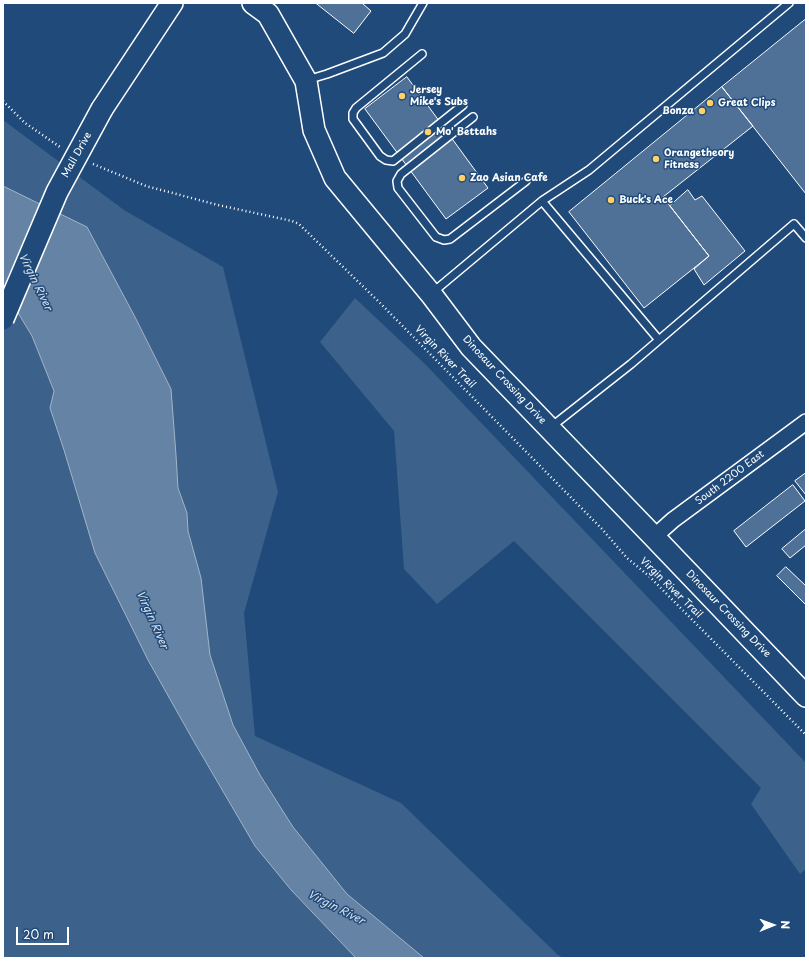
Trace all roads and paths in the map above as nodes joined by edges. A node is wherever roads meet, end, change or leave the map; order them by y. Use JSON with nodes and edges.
{"nodes":[{"id":1,"x":172,"y":3,"type":"edge"},
{"id":2,"x":253,"y":3,"type":"edge"},
{"id":3,"x":423,"y":3,"type":"edge"},
{"id":4,"x":789,"y":3,"type":"edge"},
{"id":5,"x":422,"y":54,"type":"dead end"},
{"id":6,"x":306,"y":81,"type":"junction"},
{"id":7,"x":3,"y":101,"type":"edge"},
{"id":8,"x":463,"y":105,"type":"dead end"},
{"id":9,"x":473,"y":117,"type":"dead end"},
{"id":10,"x":62,"y":149,"type":"dead end"},
{"id":11,"x":89,"y":163,"type":"dead end"},
{"id":12,"x":526,"y":181,"type":"dead end"},
{"id":13,"x":542,"y":201,"type":"junction"},
{"id":14,"x":806,"y":238,"type":"edge"},
{"id":15,"x":431,"y":294,"type":"junction"},
{"id":16,"x":3,"y":319,"type":"edge"},
{"id":17,"x":659,"y":340,"type":"junction"},
{"id":18,"x":806,"y":422,"type":"edge"},
{"id":19,"x":549,"y":428,"type":"junction"},
{"id":20,"x":654,"y":537,"type":"junction"},
{"id":21,"x":806,"y":696,"type":"edge"},
{"id":22,"x":806,"y":735,"type":"edge"}],
"edges":[{"from":1,"to":16,"type":"street","name":"Mall Drive","bridge":true},
{"from":2,"to":6,"type":"street","name":"Dinosaur Crossing Drive"},
{"from":3,"to":6,"type":"lane"},
{"from":4,"to":13,"type":"lane"},
{"from":5,"to":8,"type":"lane"},
{"from":6,"to":15,"type":"street","name":"Dinosaur Crossing Drive"},
{"from":7,"to":10,"type":"path"},
{"from":9,"to":12,"type":"lane"},
{"from":11,"to":22,"type":"path","name":"Virgin River Trail"},
{"from":13,"to":15,"type":"lane"},
{"from":13,"to":17,"type":"lane"},
{"from":14,"to":17,"type":"lane"},
{"from":15,"to":19,"type":"street","name":"Dinosaur Crossing Drive"},
{"from":17,"to":19,"type":"lane"},
{"from":18,"to":20,"type":"street","name":"South 2200 East"},
{"from":19,"to":20,"type":"street","name":"Dinosaur Crossing Drive"},
{"from":20,"to":21,"type":"street","name":"Dinosaur Crossing Drive"}]}
